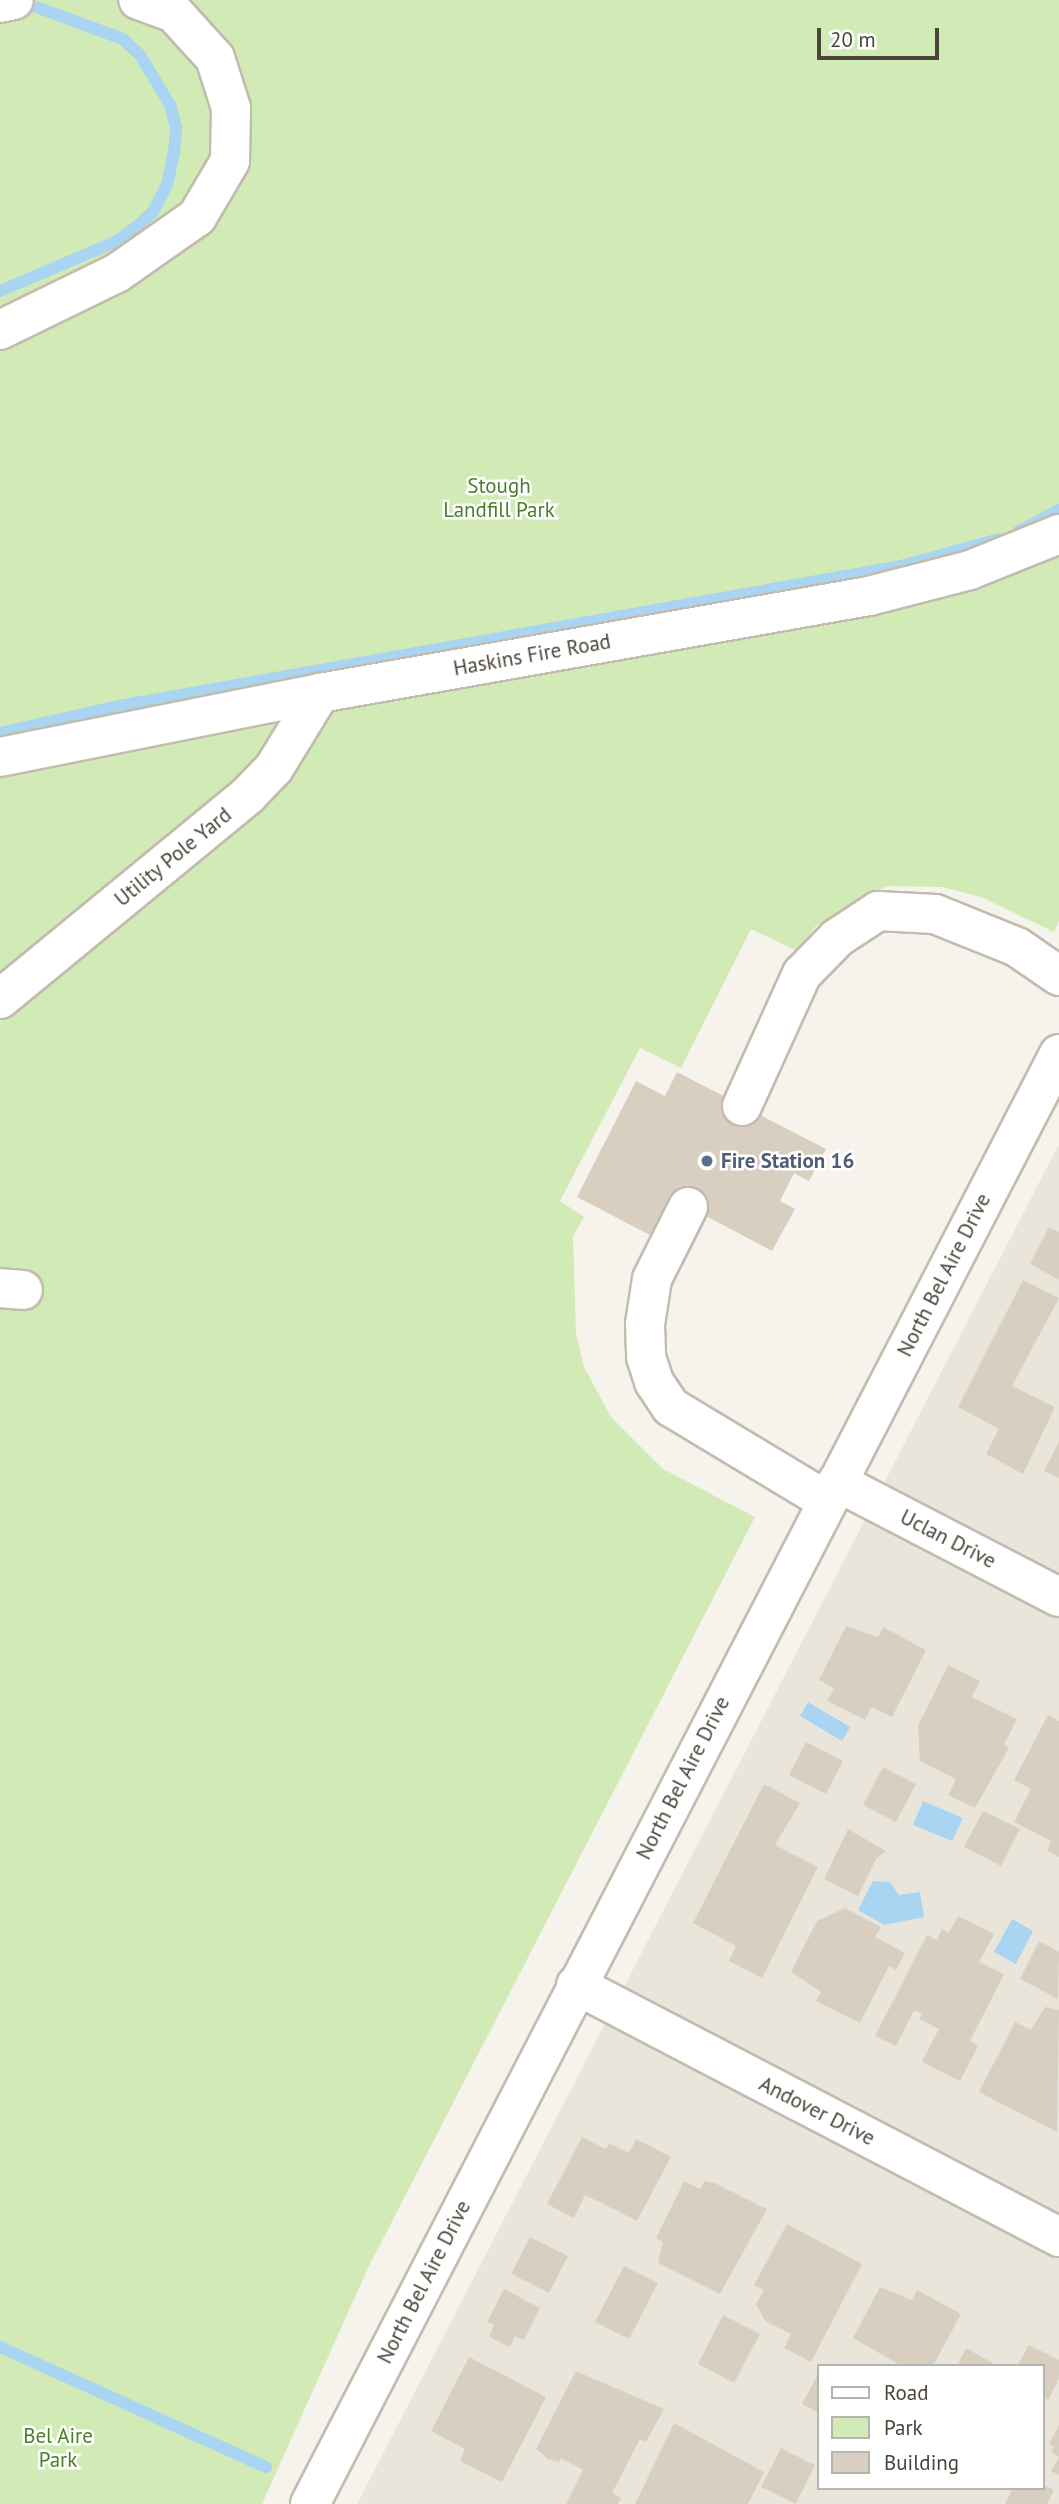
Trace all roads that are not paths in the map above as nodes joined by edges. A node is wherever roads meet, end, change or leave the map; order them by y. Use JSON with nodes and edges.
{"nodes":[{"id":1,"x":14,"y":0,"type":"edge"},
{"id":2,"x":138,"y":0,"type":"edge"},
{"id":3,"x":0,"y":3,"type":"edge"},
{"id":4,"x":0,"y":330,"type":"edge"},
{"id":5,"x":1059,"y":534,"type":"edge"},
{"id":6,"x":320,"y":692,"type":"junction"},
{"id":7,"x":0,"y":757,"type":"edge"},
{"id":8,"x":1059,"y":976,"type":"edge"},
{"id":9,"x":0,"y":999,"type":"edge"},
{"id":10,"x":1059,"y":1054,"type":"edge"},
{"id":11,"x":742,"y":1106,"type":"dead end"},
{"id":12,"x":688,"y":1207,"type":"dead end"},
{"id":13,"x":832,"y":1492,"type":"junction"},
{"id":14,"x":1059,"y":1597,"type":"edge"},
{"id":15,"x":576,"y":1985,"type":"junction"},
{"id":16,"x":1059,"y":2237,"type":"edge"},
{"id":17,"x":321,"y":2500,"type":"edge"}],
"edges":[{"from":1,"to":3,"type":"street"},
{"from":2,"to":4,"type":"street"},
{"from":5,"to":6,"type":"street","name":"Haskins Fire Road"},
{"from":6,"to":7,"type":"street","name":"Haskins Fire Road"},
{"from":6,"to":9,"type":"street","name":"Utility Pole Yard"},
{"from":8,"to":11,"type":"street"},
{"from":10,"to":13,"type":"street","name":"North Bel Aire Drive"},
{"from":12,"to":13,"type":"street","name":"Uclan Drive"},
{"from":13,"to":14,"type":"street","name":"Uclan Drive"},
{"from":13,"to":15,"type":"street","name":"North Bel Aire Drive"},
{"from":15,"to":16,"type":"street","name":"Andover Drive"},
{"from":15,"to":17,"type":"street","name":"North Bel Aire Drive"}]}
